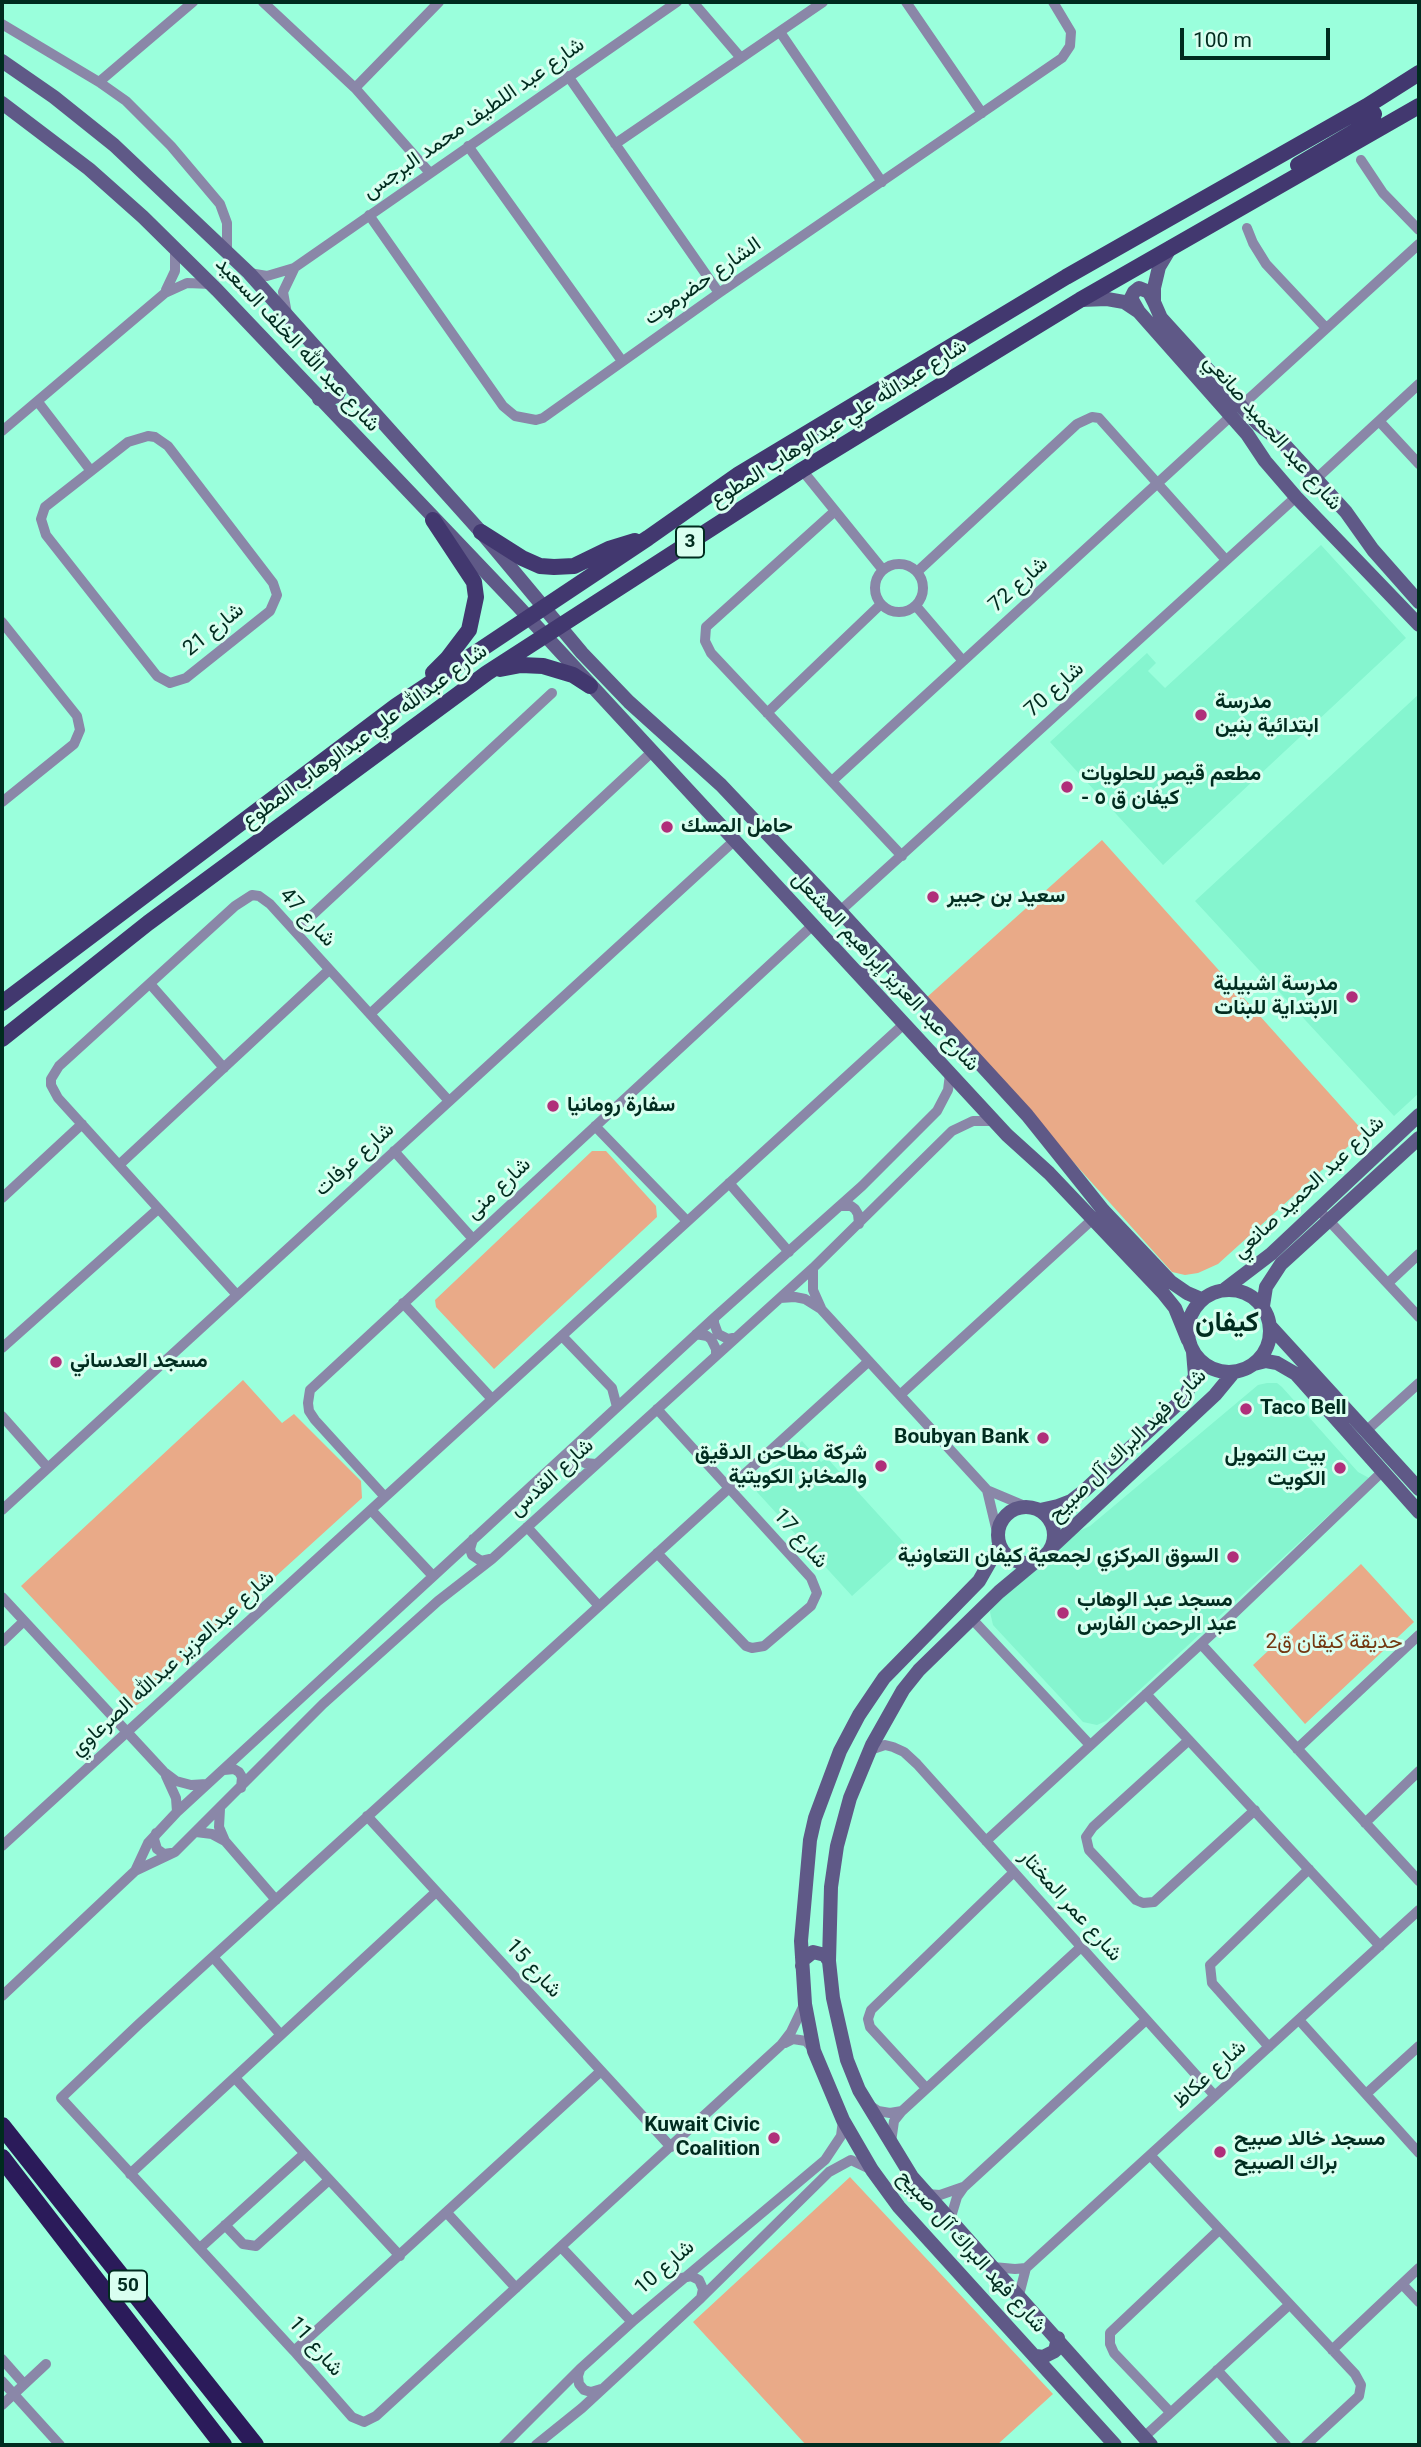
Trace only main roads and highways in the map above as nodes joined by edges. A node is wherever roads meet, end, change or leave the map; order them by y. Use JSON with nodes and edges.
{"nodes":[{"id":1,"x":2,"y":61,"type":"edge"},
{"id":2,"x":1419,"y":73,"type":"edge"},
{"id":3,"x":2,"y":103,"type":"edge"},
{"id":4,"x":1367,"y":106,"type":"junction"},
{"id":5,"x":1419,"y":106,"type":"edge"},
{"id":6,"x":1259,"y":198,"type":"junction"},
{"id":7,"x":1171,"y":247,"type":"junction"},
{"id":8,"x":1080,"y":300,"type":"junction"},
{"id":9,"x":1154,"y":302,"type":"junction"},
{"id":10,"x":1139,"y":312,"type":"junction"},
{"id":11,"x":341,"y":377,"type":"junction"},
{"id":12,"x":319,"y":398,"type":"junction"},
{"id":13,"x":1236,"y":411,"type":"junction"},
{"id":14,"x":1283,"y":443,"type":"junction"},
{"id":15,"x":1265,"y":461,"type":"junction"},
{"id":16,"x":1346,"y":513,"type":"junction"},
{"id":17,"x":433,"y":520,"type":"junction"},
{"id":18,"x":1327,"y":530,"type":"junction"},
{"id":19,"x":481,"y":532,"type":"junction"},
{"id":20,"x":648,"y":538,"type":"junction"},
{"id":21,"x":1419,"y":602,"type":"edge"},
{"id":22,"x":544,"y":608,"type":"junction"},
{"id":23,"x":529,"y":618,"type":"junction"},
{"id":24,"x":1419,"y":625,"type":"edge"},
{"id":25,"x":559,"y":627,"type":"junction"},
{"id":26,"x":544,"y":636,"type":"junction"},
{"id":27,"x":487,"y":673,"type":"junction"},
{"id":28,"x":590,"y":686,"type":"junction"},
{"id":29,"x":396,"y":706,"type":"junction"},
{"id":30,"x":721,"y":785,"type":"junction"},
{"id":31,"x":701,"y":804,"type":"junction"},
{"id":32,"x":864,"y":937,"type":"junction"},
{"id":33,"x":843,"y":958,"type":"junction"},
{"id":34,"x":885,"y":961,"type":"junction"},
{"id":35,"x":864,"y":980,"type":"junction"},
{"id":36,"x":2,"y":1003,"type":"edge"},
{"id":37,"x":2,"y":1039,"type":"edge"},
{"id":38,"x":1027,"y":1115,"type":"junction"},
{"id":39,"x":1419,"y":1115,"type":"edge"},
{"id":40,"x":1007,"y":1135,"type":"junction"},
{"id":41,"x":1419,"y":1138,"type":"edge"},
{"id":42,"x":1225,"y":1289,"type":"junction"},
{"id":43,"x":1201,"y":1299,"type":"junction"},
{"id":44,"x":1263,"y":1306,"type":"junction"},
{"id":45,"x":1270,"y":1326,"type":"junction"},
{"id":46,"x":1190,"y":1346,"type":"junction"},
{"id":47,"x":1254,"y":1364,"type":"junction"},
{"id":48,"x":1234,"y":1372,"type":"junction"},
{"id":49,"x":1419,"y":1489,"type":"edge"},
{"id":50,"x":1033,"y":1508,"type":"junction"},
{"id":51,"x":1419,"y":1512,"type":"edge"},
{"id":52,"x":998,"y":1539,"type":"junction"},
{"id":53,"x":1050,"y":1549,"type":"junction"},
{"id":54,"x":1035,"y":1562,"type":"junction"},
{"id":55,"x":828,"y":1780,"type":"junction"},
{"id":56,"x":855,"y":1785,"type":"junction"},
{"id":57,"x":829,"y":1961,"type":"junction"},
{"id":58,"x":802,"y":1966,"type":"junction"},
{"id":59,"x":847,"y":2060,"type":"junction"},
{"id":60,"x":822,"y":2070,"type":"junction"},
{"id":61,"x":859,"y":2090,"type":"junction"},
{"id":62,"x":834,"y":2099,"type":"junction"},
{"id":63,"x":2,"y":2126,"type":"edge"},
{"id":64,"x":2,"y":2158,"type":"edge"},
{"id":65,"x":1058,"y":2338,"type":"junction"},
{"id":66,"x":1036,"y":2356,"type":"junction"},
{"id":67,"x":1080,"y":2364,"type":"junction"},
{"id":68,"x":1059,"y":2382,"type":"junction"},
{"id":69,"x":1148,"y":2441,"type":"edge"},
{"id":70,"x":223,"y":2445,"type":"edge"},
{"id":71,"x":256,"y":2445,"type":"edge"},
{"id":72,"x":1115,"y":2445,"type":"edge"}],
"edges":[{"from":1,"to":11,"type":"main road","name":"شارع عبد الله الخلف السعيد"},
{"from":2,"to":4,"type":"main road","name":"شارع عبدالله علي عبدالوهاب المطوع","number":"3"},
{"from":3,"to":12,"type":"main road","name":"شارع عبد الله الخلف السعيد"},
{"from":4,"to":6,"type":"main road"},
{"from":4,"to":20,"type":"main road","name":"شارع عبدالله علي عبدالوهاب المطوع","number":"3"},
{"from":5,"to":6,"type":"main road","name":"شارع عبدالله علي عبدالوهاب المطوع","number":"3"},
{"from":6,"to":7,"type":"main road","name":"شارع عبدالله علي عبدالوهاب المطوع","number":"3"},
{"from":7,"to":8,"type":"main road","name":"شارع عبدالله علي عبدالوهاب المطوع","number":"3"},
{"from":7,"to":9,"type":"main road"},
{"from":8,"to":10,"type":"main road","name":"شارع عبد الحميد صانعي"},
{"from":8,"to":25,"type":"main road","name":"شارع عبدالله علي عبدالوهاب المطوع","number":"3"},
{"from":9,"to":10,"type":"main road"},
{"from":9,"to":13,"type":"main road","name":"شارع عبد الحميد صانعي"},
{"from":10,"to":13,"type":"main road","name":"شارع عبد الحميد صانعي"},
{"from":11,"to":12,"type":"main road"},
{"from":11,"to":19,"type":"main road","name":"شارع عبد الله الخلف السعيد"},
{"from":12,"to":17,"type":"main road","name":"شارع عبد الله الخلف السعيد"},
{"from":13,"to":14,"type":"main road","name":"شارع عبد الحميد صانعي"},
{"from":13,"to":15,"type":"main road","name":"شارع عبد الحميد صانعي"},
{"from":14,"to":15,"type":"main road"},
{"from":14,"to":16,"type":"main road","name":"شارع عبد الحميد صانعي"},
{"from":15,"to":18,"type":"main road","name":"شارع عبد الحميد صانعي"},
{"from":16,"to":18,"type":"main road"},
{"from":16,"to":21,"type":"main road","name":"شارع عبد الحميد صانعي"},
{"from":17,"to":23,"type":"main road","name":"شارع عبد الله الخلف السعيد"},
{"from":17,"to":29,"type":"main road"},
{"from":18,"to":24,"type":"main road","name":"شارع عبد الحميد صانعي"},
{"from":19,"to":20,"type":"main road"},
{"from":19,"to":22,"type":"main road","name":"شارع عبد الله الخلف السعيد"},
{"from":20,"to":22,"type":"main road","name":"شارع عبدالله علي عبدالوهاب المطوع","number":"3"},
{"from":22,"to":23,"type":"main road","name":"شارع عبدالله علي عبدالوهاب المطوع","number":"3"},
{"from":22,"to":25,"type":"main road","name":"شارع عبد الله الخلف السعيد"},
{"from":23,"to":26,"type":"main road","name":"شارع عبد الله الخلف السعيد"},
{"from":23,"to":29,"type":"main road","name":"شارع عبدالله علي عبدالوهاب المطوع","number":"3"},
{"from":25,"to":26,"type":"main road","name":"شارع عبدالله علي عبدالوهاب المطوع","number":"3"},
{"from":25,"to":30,"type":"main road","name":"شارع عبد العزيز إبراهيم المشعل"},
{"from":26,"to":27,"type":"main road","name":"شارع عبدالله علي عبدالوهاب المطوع","number":"3"},
{"from":26,"to":28,"type":"main road","name":"شارع عبد العزيز إبراهيم المشعل"},
{"from":27,"to":28,"type":"main road"},
{"from":27,"to":37,"type":"main road","name":"شارع عبدالله علي عبدالوهاب المطوع","number":"3"},
{"from":28,"to":31,"type":"main road","name":"شارع عبد العزيز إبراهيم المشعل"},
{"from":29,"to":36,"type":"main road","name":"شارع عبدالله علي عبدالوهاب المطوع","number":"3"},
{"from":30,"to":31,"type":"main road"},
{"from":30,"to":32,"type":"main road","name":"شارع عبد العزيز إبراهيم المشعل"},
{"from":31,"to":33,"type":"main road","name":"شارع عبد العزيز إبراهيم المشعل"},
{"from":32,"to":33,"type":"main road"},
{"from":32,"to":34,"type":"main road","name":"شارع عبد العزيز إبراهيم المشعل"},
{"from":33,"to":35,"type":"main road","name":"شارع عبد العزيز إبراهيم المشعل"},
{"from":34,"to":35,"type":"main road"},
{"from":34,"to":38,"type":"main road","name":"شارع عبد العزيز إبراهيم المشعل"},
{"from":35,"to":40,"type":"main road","name":"شارع عبد العزيز إبراهيم المشعل"},
{"from":38,"to":40,"type":"main road"},
{"from":38,"to":43,"type":"main road","name":"شارع عبد العزيز إبراهيم المشعل"},
{"from":39,"to":42,"type":"main road","name":"شارع عبد الحميد صانعي"},
{"from":40,"to":46,"type":"main road","name":"شارع عبد العزيز إبراهيم المشعل"},
{"from":41,"to":44,"type":"main road","name":"شارع عبد الحميد صانعي"},
{"from":42,"to":43,"type":"main road"},
{"from":42,"to":44,"type":"main road"},
{"from":43,"to":46,"type":"main road"},
{"from":44,"to":45,"type":"main road"},
{"from":45,"to":47,"type":"main road"},
{"from":45,"to":49,"type":"main road"},
{"from":46,"to":48,"type":"main road"},
{"from":46,"to":50,"type":"main road","name":"شارع فهد البراك آل صبيح"},
{"from":47,"to":48,"type":"main road"},
{"from":47,"to":51,"type":"main road"},
{"from":48,"to":53,"type":"main road","name":"شارع فهد البراك آل صبيح"},
{"from":50,"to":52,"type":"main road"},
{"from":50,"to":53,"type":"main road"},
{"from":52,"to":54,"type":"main road"},
{"from":52,"to":55,"type":"main road","name":"شارع فهد البراك آل صبيح"},
{"from":53,"to":54,"type":"main road"},
{"from":54,"to":56,"type":"main road","name":"شارع فهد البراك آل صبيح"},
{"from":55,"to":56,"type":"main road"},
{"from":55,"to":58,"type":"main road","name":"شارع فهد البراك آل صبيح"},
{"from":56,"to":57,"type":"main road","name":"شارع فهد البراك آل صبيح"},
{"from":57,"to":58,"type":"main road"},
{"from":57,"to":59,"type":"main road","name":"شارع فهد البراك آل صبيح"},
{"from":58,"to":60,"type":"main road","name":"شارع فهد البراك آل صبيح"},
{"from":59,"to":60,"type":"main road"},
{"from":59,"to":61,"type":"main road","name":"شارع فهد البراك آل صبيح"},
{"from":60,"to":62,"type":"main road","name":"شارع فهد البراك آل صبيح"},
{"from":61,"to":62,"type":"main road"},
{"from":61,"to":65,"type":"main road","name":"شارع فهد البراك آل صبيح"},
{"from":62,"to":66,"type":"main road","name":"شارع فهد البراك آل صبيح"},
{"from":63,"to":71,"type":"highway","number":"50"},
{"from":64,"to":70,"type":"highway","number":"50"},
{"from":65,"to":66,"type":"main road"},
{"from":65,"to":67,"type":"main road","name":"شارع فهد البراك آل صبيح"},
{"from":66,"to":68,"type":"main road","name":"شارع فهد البراك آل صبيح"},
{"from":67,"to":68,"type":"main road"},
{"from":67,"to":69,"type":"main road","name":"شارع فهد البراك آل صبيح"},
{"from":68,"to":72,"type":"main road","name":"شارع فهد البراك آل صبيح"}]}
